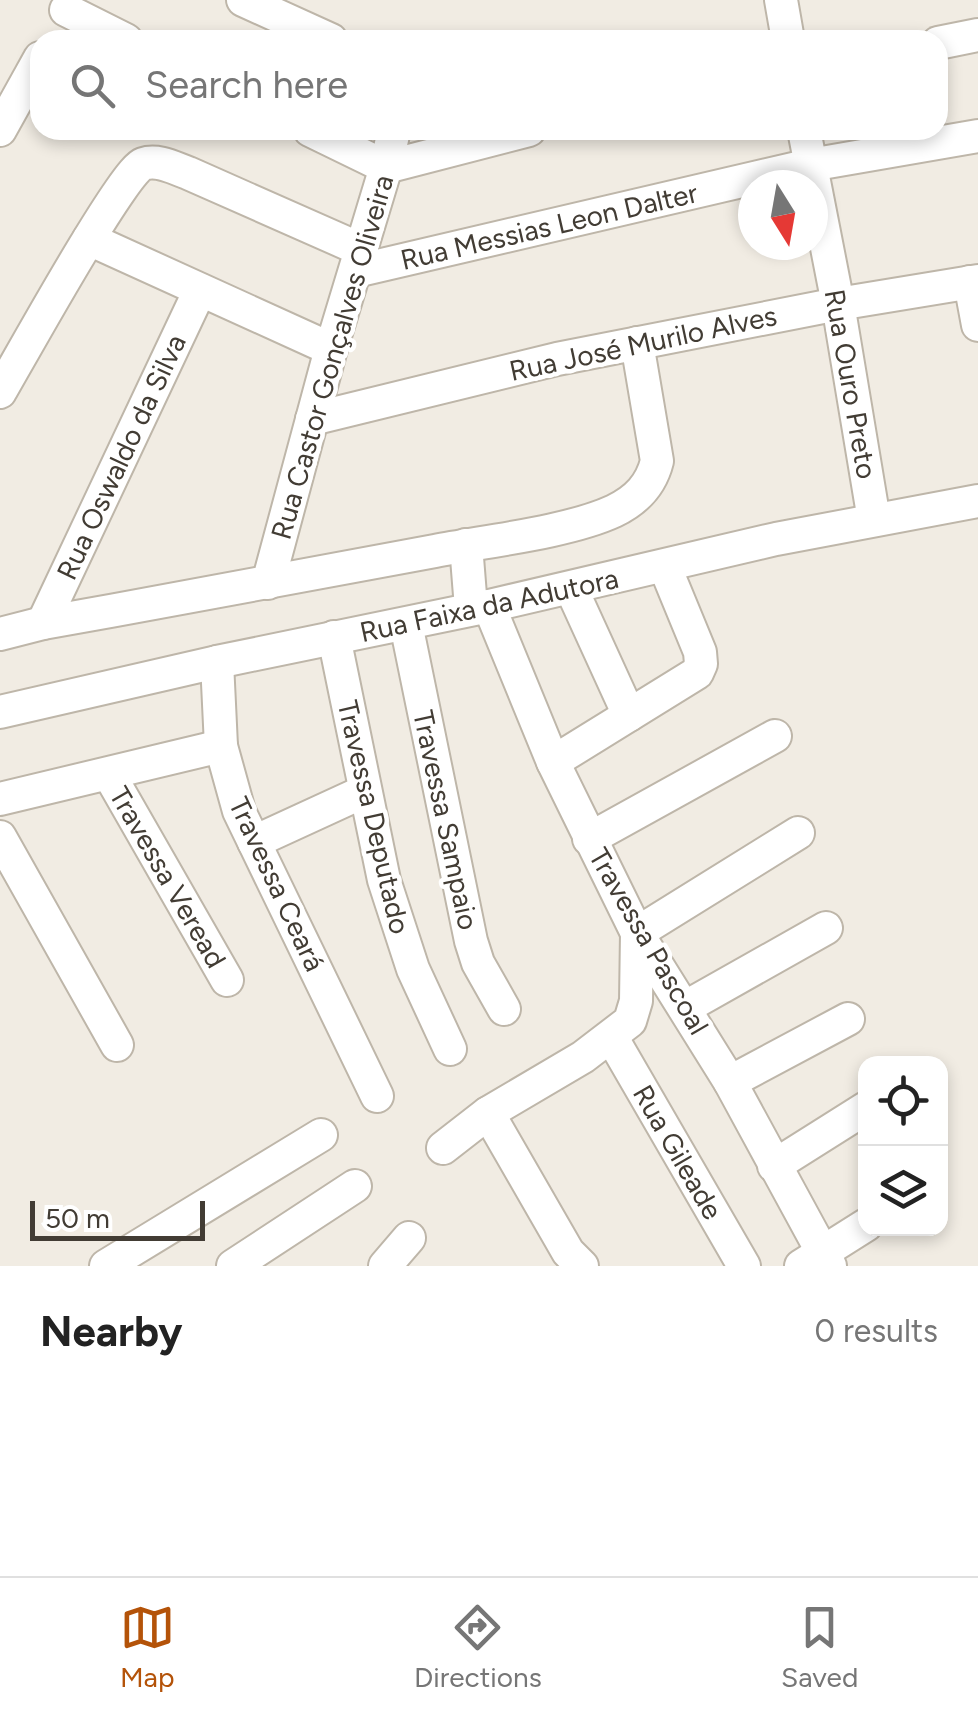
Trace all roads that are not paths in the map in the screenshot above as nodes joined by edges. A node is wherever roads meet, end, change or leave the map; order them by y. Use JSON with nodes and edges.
{"nodes":[{"id":1,"x":243,"y":0,"type":"edge"},
{"id":2,"x":781,"y":0,"type":"edge"},
{"id":3,"x":69,"y":5,"type":"edge"},
{"id":4,"x":55,"y":30,"type":"edge"},
{"id":5,"x":110,"y":30,"type":"edge"},
{"id":6,"x":309,"y":30,"type":"edge"},
{"id":7,"x":786,"y":30,"type":"edge"},
{"id":8,"x":978,"y":35,"type":"edge"},
{"id":9,"x":948,"y":41,"type":"edge"},
{"id":10,"x":30,"y":76,"type":"edge"},
{"id":11,"x":0,"y":130,"type":"edge"},
{"id":12,"x":978,"y":136,"type":"edge"},
{"id":13,"x":331,"y":140,"type":"edge"},
{"id":14,"x":392,"y":140,"type":"edge"},
{"id":15,"x":490,"y":140,"type":"edge"},
{"id":16,"x":806,"y":140,"type":"edge"},
{"id":17,"x":810,"y":165,"type":"junction"},
{"id":18,"x":386,"y":167,"type":"junction"},
{"id":19,"x":90,"y":239,"type":"junction"},
{"id":20,"x":359,"y":260,"type":"junction"},
{"id":21,"x":974,"y":282,"type":"edge"},
{"id":22,"x":200,"y":290,"type":"junction"},
{"id":23,"x":838,"y":304,"type":"junction"},
{"id":24,"x":978,"y":326,"type":"edge"},
{"id":25,"x":637,"y":343,"type":"junction"},
{"id":26,"x":331,"y":349,"type":"junction"},
{"id":27,"x":0,"y":392,"type":"edge"},
{"id":28,"x":312,"y":420,"type":"junction"},
{"id":29,"x":978,"y":501,"type":"edge"},
{"id":30,"x":874,"y":520,"type":"junction"},
{"id":31,"x":466,"y":545,"type":"junction"},
{"id":32,"x":665,"y":567,"type":"junction"},
{"id":33,"x":268,"y":583,"type":"junction"},
{"id":34,"x":572,"y":588,"type":"junction"},
{"id":35,"x":480,"y":607,"type":"junction"},
{"id":36,"x":43,"y":623,"type":"junction"},
{"id":37,"x":406,"y":624,"type":"junction"},
{"id":38,"x":0,"y":634,"type":"edge"},
{"id":39,"x":334,"y":637,"type":"junction"},
{"id":40,"x":217,"y":662,"type":"junction"},
{"id":41,"x":0,"y":712,"type":"edge"},
{"id":42,"x":629,"y":715,"type":"junction"},
{"id":43,"x":774,"y":736,"type":"dead end"},
{"id":44,"x":222,"y":746,"type":"junction"},
{"id":45,"x":553,"y":762,"type":"junction"},
{"id":46,"x":109,"y":774,"type":"junction"},
{"id":47,"x":365,"y":792,"type":"junction"},
{"id":48,"x":0,"y":799,"type":"edge"},
{"id":49,"x":798,"y":832,"type":"dead end"},
{"id":50,"x":0,"y":837,"type":"edge"},
{"id":51,"x":589,"y":839,"type":"junction"},
{"id":52,"x":254,"y":842,"type":"junction"},
{"id":53,"x":826,"y":928,"type":"dead end"},
{"id":54,"x":637,"y":932,"type":"junction"},
{"id":55,"x":227,"y":980,"type":"dead end"},
{"id":56,"x":686,"y":1008,"type":"junction"},
{"id":57,"x":504,"y":1010,"type":"dead end"},
{"id":58,"x":848,"y":1019,"type":"dead end"},
{"id":59,"x":612,"y":1038,"type":"junction"},
{"id":60,"x":117,"y":1046,"type":"dead end"},
{"id":61,"x":450,"y":1049,"type":"dead end"},
{"id":62,"x":730,"y":1082,"type":"junction"},
{"id":63,"x":377,"y":1096,"type":"dead end"},
{"id":64,"x":488,"y":1113,"type":"junction"},
{"id":65,"x":858,"y":1113,"type":"edge"},
{"id":66,"x":321,"y":1135,"type":"dead end"},
{"id":67,"x":443,"y":1148,"type":"dead end"},
{"id":68,"x":774,"y":1166,"type":"junction"},
{"id":69,"x":355,"y":1186,"type":"dead end"},
{"id":70,"x":858,"y":1231,"type":"edge"},
{"id":71,"x":409,"y":1238,"type":"dead end"},
{"id":72,"x":575,"y":1259,"type":"edge"},
{"id":73,"x":818,"y":1262,"type":"edge"},
{"id":74,"x":119,"y":1263,"type":"edge"},
{"id":75,"x":233,"y":1266,"type":"edge"},
{"id":76,"x":385,"y":1266,"type":"edge"},
{"id":77,"x":744,"y":1266,"type":"edge"}],
"edges":[{"from":1,"to":6,"type":"street"},
{"from":2,"to":7,"type":"street"},
{"from":3,"to":4,"type":"street"},
{"from":3,"to":5,"type":"street"},
{"from":8,"to":9,"type":"street"},
{"from":10,"to":11,"type":"street"},
{"from":12,"to":17,"type":"street","name":"Rua Messias Leon Dalter"},
{"from":13,"to":18,"type":"street"},
{"from":14,"to":18,"type":"street","name":"Rua Castor Gonçalves Oliveira"},
{"from":15,"to":18,"type":"street"},
{"from":16,"to":17,"type":"street","name":"Rua Ouro Preto"},
{"from":17,"to":20,"type":"street","name":"Rua Messias Leon Dalter"},
{"from":17,"to":23,"type":"street","name":"Rua Ouro Preto"},
{"from":18,"to":20,"type":"street","name":"Rua Castor Gonçalves Oliveira"},
{"from":19,"to":20,"type":"street"},
{"from":19,"to":22,"type":"street"},
{"from":19,"to":27,"type":"street"},
{"from":20,"to":26,"type":"street","name":"Rua Castor Gonçalves Oliveira"},
{"from":21,"to":23,"type":"street","name":"Rua José Murilo Alves"},
{"from":21,"to":24,"type":"street"},
{"from":22,"to":26,"type":"street"},
{"from":22,"to":36,"type":"street","name":"Rua Oswaldo da Silva"},
{"from":23,"to":25,"type":"street","name":"Rua José Murilo Alves"},
{"from":23,"to":30,"type":"street","name":"Rua Ouro Preto"},
{"from":25,"to":28,"type":"street","name":"Rua José Murilo Alves"},
{"from":25,"to":31,"type":"street"},
{"from":26,"to":28,"type":"street","name":"Rua Castor Gonçalves Oliveira"},
{"from":28,"to":33,"type":"street","name":"Rua Castor Gonçalves Oliveira"},
{"from":29,"to":30,"type":"street","name":"Rua Faixa da Adutora"},
{"from":30,"to":32,"type":"street","name":"Rua Faixa da Adutora"},
{"from":31,"to":33,"type":"street"},
{"from":31,"to":35,"type":"street","name":"Travessa Pascoal"},
{"from":32,"to":34,"type":"street","name":"Rua Faixa da Adutora"},
{"from":32,"to":42,"type":"street"},
{"from":33,"to":36,"type":"street"},
{"from":34,"to":35,"type":"street","name":"Rua Faixa da Adutora"},
{"from":34,"to":42,"type":"street"},
{"from":35,"to":37,"type":"street","name":"Rua Faixa da Adutora"},
{"from":35,"to":45,"type":"street","name":"Travessa Pascoal"},
{"from":36,"to":38,"type":"street"},
{"from":37,"to":39,"type":"street","name":"Rua Faixa da Adutora"},
{"from":37,"to":57,"type":"street","name":"Travessa Sampaio"},
{"from":39,"to":40,"type":"street","name":"Rua Faixa da Adutora"},
{"from":39,"to":47,"type":"street","name":"Travessa Deputado"},
{"from":40,"to":41,"type":"street","name":"Rua Faixa da Adutora"},
{"from":40,"to":44,"type":"street","name":"Travessa Ceará"},
{"from":42,"to":45,"type":"street"},
{"from":43,"to":51,"type":"street"},
{"from":44,"to":46,"type":"street"},
{"from":44,"to":52,"type":"street","name":"Travessa Ceará"},
{"from":45,"to":51,"type":"street","name":"Travessa Pascoal"},
{"from":46,"to":48,"type":"street"},
{"from":46,"to":55,"type":"street","name":"Travessa Veread"},
{"from":47,"to":52,"type":"street"},
{"from":47,"to":61,"type":"street","name":"Travessa Deputado"},
{"from":49,"to":54,"type":"street"},
{"from":50,"to":60,"type":"street"},
{"from":51,"to":54,"type":"street","name":"Travessa Pascoal"},
{"from":52,"to":63,"type":"street","name":"Travessa Ceará"},
{"from":53,"to":56,"type":"street"},
{"from":54,"to":56,"type":"street","name":"Travessa Pascoal"},
{"from":54,"to":59,"type":"street"},
{"from":56,"to":62,"type":"street","name":"Travessa Pascoal"},
{"from":58,"to":62,"type":"street"},
{"from":59,"to":64,"type":"street"},
{"from":59,"to":77,"type":"street","name":"Rua Gileade"},
{"from":62,"to":68,"type":"street","name":"Travessa Pascoal"},
{"from":64,"to":67,"type":"street"},
{"from":64,"to":72,"type":"street"},
{"from":65,"to":68,"type":"street"},
{"from":66,"to":74,"type":"street"},
{"from":68,"to":73,"type":"street","name":"Travessa Pascoal"},
{"from":69,"to":75,"type":"street"},
{"from":70,"to":73,"type":"street"},
{"from":71,"to":76,"type":"street"}]}
